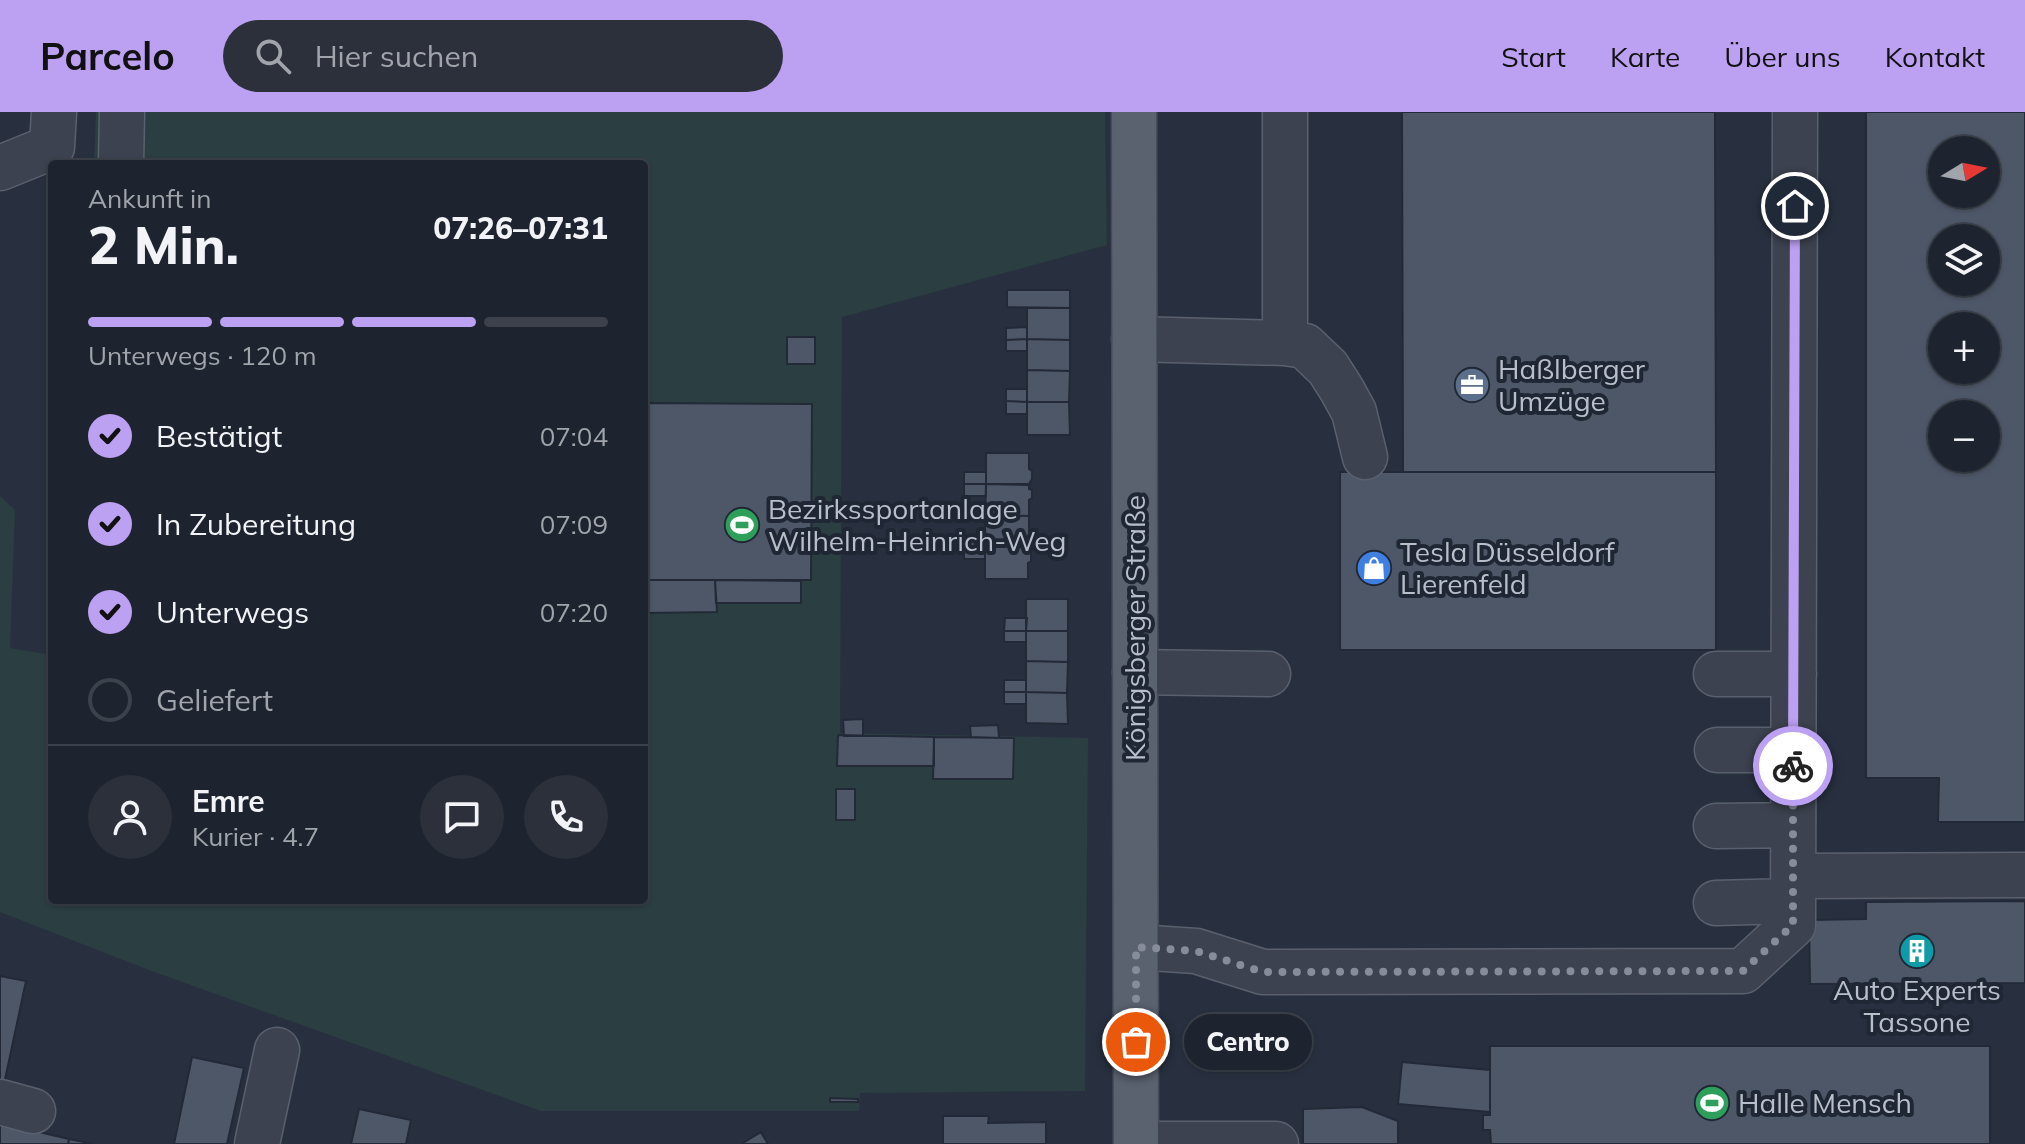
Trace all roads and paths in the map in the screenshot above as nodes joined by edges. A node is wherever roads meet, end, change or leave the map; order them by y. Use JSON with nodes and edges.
{"nodes":[{"id":1,"x":54,"y":112,"type":"edge"},
{"id":2,"x":122,"y":112,"type":"edge"},
{"id":3,"x":1134,"y":112,"type":"edge"},
{"id":4,"x":1285,"y":112,"type":"edge"},
{"id":5,"x":1795,"y":112,"type":"edge"},
{"id":6,"x":121,"y":160,"type":"edge"},
{"id":7,"x":0,"y":168,"type":"edge"},
{"id":8,"x":1134,"y":339,"type":"junction"},
{"id":9,"x":1285,"y":343,"type":"junction"},
{"id":10,"x":1365,"y":457,"type":"dead end"},
{"id":11,"x":1135,"y":672,"type":"junction"},
{"id":12,"x":1268,"y":674,"type":"dead end"},
{"id":13,"x":1716,"y":674,"type":"dead end"},
{"id":14,"x":1794,"y":674,"type":"junction"},
{"id":15,"x":1717,"y":750,"type":"dead end"},
{"id":16,"x":1794,"y":750,"type":"junction"},
{"id":17,"x":1793,"y":825,"type":"junction"},
{"id":18,"x":1716,"y":826,"type":"dead end"},
{"id":19,"x":2025,"y":875,"type":"edge"},
{"id":20,"x":1793,"y":889,"type":"junction"},
{"id":21,"x":1716,"y":903,"type":"dead end"},
{"id":22,"x":1136,"y":947,"type":"junction"},
{"id":23,"x":277,"y":1050,"type":"dead end"},
{"id":24,"x":257,"y":1144,"type":"edge"},
{"id":25,"x":1136,"y":1144,"type":"edge"},
{"id":26,"x":1157,"y":1144,"type":"edge"},
{"id":27,"x":1276,"y":1144,"type":"edge"}],
"edges":[{"from":1,"to":7,"type":"lane"},
{"from":2,"to":6,"type":"lane"},
{"from":3,"to":8,"type":"main road","name":"Königsberger Straße"},
{"from":4,"to":9,"type":"lane"},
{"from":5,"to":14,"type":"lane"},
{"from":8,"to":9,"type":"lane"},
{"from":8,"to":11,"type":"main road","name":"Königsberger Straße"},
{"from":9,"to":10,"type":"lane"},
{"from":11,"to":12,"type":"lane"},
{"from":11,"to":22,"type":"main road","name":"Königsberger Straße"},
{"from":13,"to":14,"type":"lane"},
{"from":14,"to":16,"type":"lane"},
{"from":15,"to":16,"type":"lane"},
{"from":16,"to":17,"type":"lane"},
{"from":17,"to":18,"type":"lane"},
{"from":17,"to":20,"type":"lane"},
{"from":19,"to":20,"type":"lane"},
{"from":20,"to":21,"type":"lane"},
{"from":20,"to":22,"type":"lane"},
{"from":22,"to":25,"type":"main road","name":"Königsberger Straße"},
{"from":23,"to":24,"type":"lane"},
{"from":26,"to":27,"type":"lane"}]}
